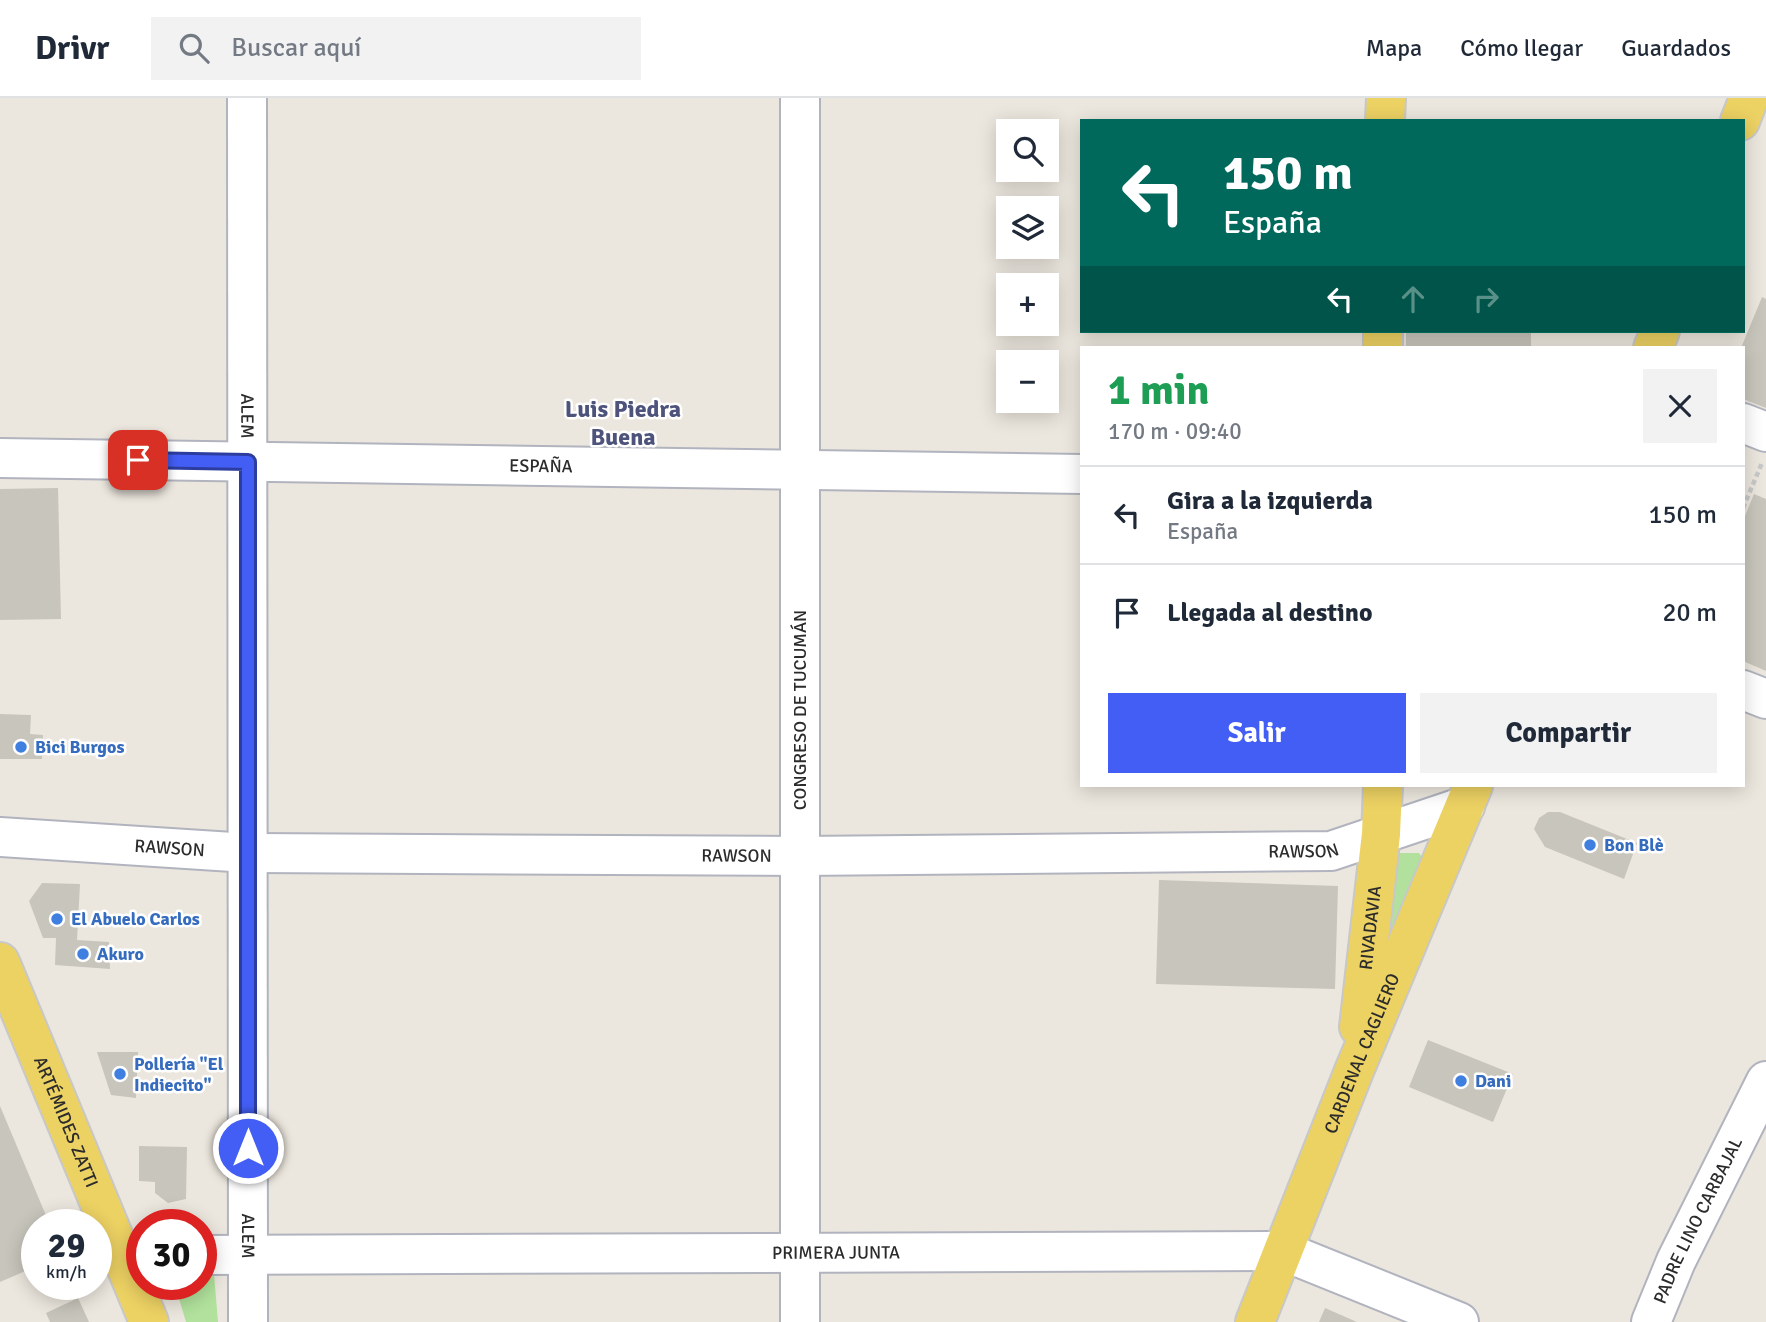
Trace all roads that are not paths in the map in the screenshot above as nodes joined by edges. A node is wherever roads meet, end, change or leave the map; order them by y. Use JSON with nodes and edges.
{"nodes":[{"id":1,"x":247,"y":98,"type":"edge"},
{"id":2,"x":800,"y":98,"type":"edge"},
{"id":3,"x":1386,"y":98,"type":"edge"},
{"id":4,"x":1749,"y":98,"type":"edge"},
{"id":5,"x":1385,"y":119,"type":"edge"},
{"id":6,"x":1742,"y":119,"type":"edge"},
{"id":7,"x":1745,"y":424,"type":"edge"},
{"id":8,"x":1766,"y":432,"type":"edge"},
{"id":9,"x":0,"y":458,"type":"edge"},
{"id":10,"x":248,"y":462,"type":"junction"},
{"id":11,"x":800,"y":470,"type":"junction"},
{"id":12,"x":1080,"y":474,"type":"edge"},
{"id":13,"x":1745,"y":691,"type":"edge"},
{"id":14,"x":1766,"y":699,"type":"edge"},
{"id":15,"x":1383,"y":787,"type":"edge"},
{"id":16,"x":1469,"y":796,"type":"edge"},
{"id":17,"x":1381,"y":834,"type":"junction"},
{"id":18,"x":0,"y":837,"type":"edge"},
{"id":19,"x":248,"y":853,"type":"junction"},
{"id":20,"x":800,"y":856,"type":"junction"},
{"id":21,"x":0,"y":962,"type":"edge"},
{"id":22,"x":1354,"y":1071,"type":"junction"},
{"id":23,"x":1766,"y":1081,"type":"edge"},
{"id":24,"x":126,"y":1243,"type":"edge"},
{"id":25,"x":1283,"y":1251,"type":"junction"},
{"id":26,"x":800,"y":1253,"type":"junction"},
{"id":27,"x":217,"y":1255,"type":"edge"},
{"id":28,"x":248,"y":1255,"type":"junction"},
{"id":29,"x":143,"y":1300,"type":"edge"},
{"id":30,"x":149,"y":1322,"type":"edge"},
{"id":31,"x":248,"y":1322,"type":"edge"},
{"id":32,"x":800,"y":1322,"type":"edge"},
{"id":33,"x":1255,"y":1322,"type":"edge"},
{"id":34,"x":1459,"y":1322,"type":"edge"},
{"id":35,"x":1651,"y":1322,"type":"edge"}],
"edges":[{"from":1,"to":10,"type":"street","name":"ALEM"},
{"from":2,"to":11,"type":"street","name":"CONGRESO DE TUCUMÁN"},
{"from":3,"to":5,"type":"main road"},
{"from":4,"to":6,"type":"main road"},
{"from":7,"to":8,"type":"street"},
{"from":9,"to":10,"type":"street","name":"ESPAÑA"},
{"from":10,"to":11,"type":"street","name":"ESPAÑA"},
{"from":10,"to":19,"type":"street","name":"ALEM"},
{"from":11,"to":12,"type":"street","name":"ESPAÑA"},
{"from":11,"to":20,"type":"street","name":"CONGRESO DE TUCUMÁN"},
{"from":13,"to":14,"type":"street"},
{"from":15,"to":17,"type":"main road","name":"RIVADAVIA"},
{"from":16,"to":17,"type":"street","name":"RAWSON"},
{"from":16,"to":22,"type":"main road","name":"CARDENAL CAGLIERO"},
{"from":17,"to":20,"type":"street","name":"RAWSON"},
{"from":17,"to":22,"type":"main road","name":"RIVADAVIA"},
{"from":18,"to":19,"type":"street","name":"RAWSON"},
{"from":19,"to":20,"type":"street","name":"RAWSON"},
{"from":19,"to":28,"type":"street","name":"ALEM"},
{"from":20,"to":26,"type":"street","name":"CONGRESO DE TUCUMÁN"},
{"from":21,"to":24,"type":"main road","name":"ARTÉMIDES ZATTI"},
{"from":22,"to":25,"type":"main road","name":"CARDENAL CAGLIERO"},
{"from":23,"to":35,"type":"street","name":"PADRE LINO CARBAJAL"},
{"from":25,"to":26,"type":"street","name":"PRIMERA JUNTA"},
{"from":25,"to":33,"type":"main road","name":"CARDENAL CAGLIERO"},
{"from":25,"to":34,"type":"street","name":"PRIMERA JUNTA"},
{"from":26,"to":28,"type":"street","name":"PRIMERA JUNTA"},
{"from":26,"to":32,"type":"street","name":"CONGRESO DE TUCUMÁN"},
{"from":27,"to":28,"type":"street","name":"PRIMERA JUNTA"},
{"from":28,"to":31,"type":"street","name":"ALEM"},
{"from":29,"to":30,"type":"main road","name":"ARTÉMIDES ZATTI"}]}
